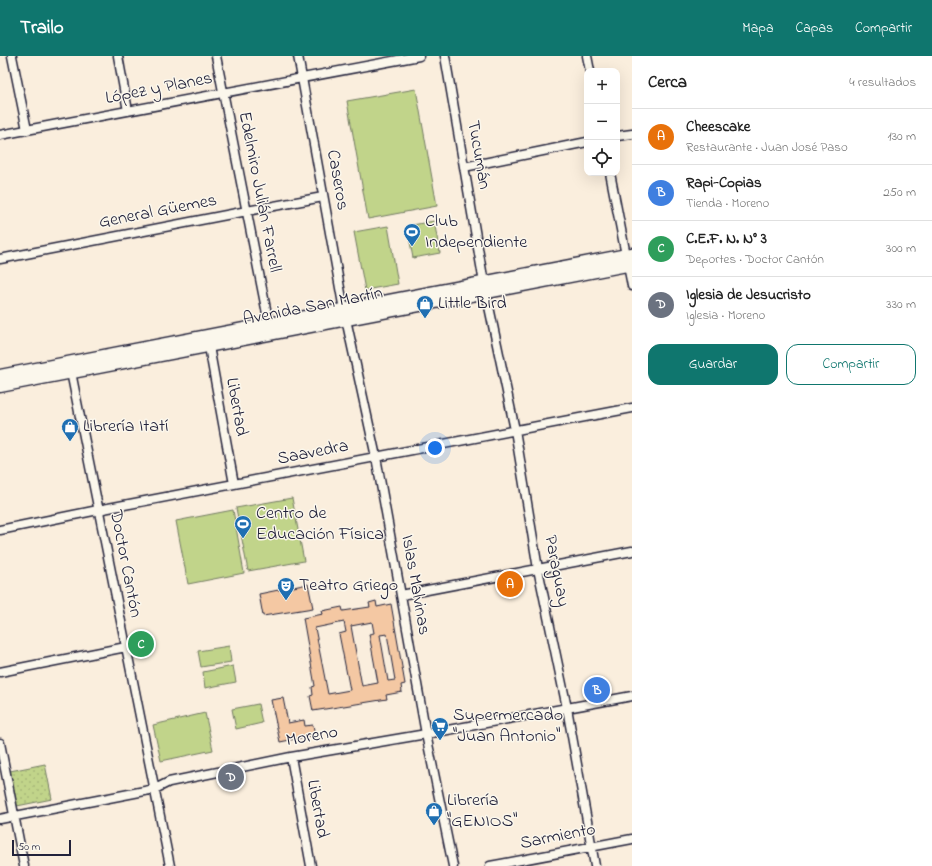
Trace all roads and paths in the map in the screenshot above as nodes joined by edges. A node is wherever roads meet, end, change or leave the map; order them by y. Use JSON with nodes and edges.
{"nodes":[{"id":1,"x":12,"y":56,"type":"edge"},
{"id":2,"x":118,"y":56,"type":"edge"},
{"id":3,"x":216,"y":56,"type":"edge"},
{"id":4,"x":298,"y":56,"type":"edge"},
{"id":5,"x":418,"y":56,"type":"edge"},
{"id":6,"x":445,"y":56,"type":"edge"},
{"id":7,"x":587,"y":56,"type":"edge"},
{"id":8,"x":589,"y":68,"type":"edge"},
{"id":9,"x":302,"y":78,"type":"junction"},
{"id":10,"x":224,"y":93,"type":"junction"},
{"id":11,"x":128,"y":111,"type":"junction"},
{"id":12,"x":27,"y":130,"type":"junction"},
{"id":13,"x":632,"y":134,"type":"edge"},
{"id":14,"x":0,"y":135,"type":"edge"},
{"id":15,"x":620,"y":136,"type":"edge"},
{"id":16,"x":584,"y":143,"type":"edge"},
{"id":17,"x":464,"y":167,"type":"junction"},
{"id":18,"x":611,"y":176,"type":"edge"},
{"id":19,"x":323,"y":197,"type":"junction"},
{"id":20,"x":247,"y":210,"type":"junction"},
{"id":21,"x":0,"y":259,"type":"edge"},
{"id":22,"x":630,"y":260,"type":"edge"},
{"id":23,"x":632,"y":286,"type":"edge"},
{"id":24,"x":485,"y":288,"type":"junction"},
{"id":25,"x":345,"y":314,"type":"junction"},
{"id":26,"x":270,"y":329,"type":"junction"},
{"id":27,"x":208,"y":341,"type":"junction"},
{"id":28,"x":70,"y":367,"type":"junction"},
{"id":29,"x":0,"y":376,"type":"edge"},
{"id":30,"x":0,"y":386,"type":"edge"},
{"id":31,"x":632,"y":408,"type":"edge"},
{"id":32,"x":514,"y":430,"type":"junction"},
{"id":33,"x":376,"y":457,"type":"junction"},
{"id":34,"x":234,"y":484,"type":"junction"},
{"id":35,"x":98,"y":510,"type":"junction"},
{"id":36,"x":0,"y":530,"type":"edge"},
{"id":37,"x":632,"y":551,"type":"edge"},
{"id":38,"x":538,"y":569,"type":"junction"},
{"id":39,"x":401,"y":596,"type":"junction"},
{"id":40,"x":126,"y":648,"type":"junction"},
{"id":41,"x":0,"y":672,"type":"edge"},
{"id":42,"x":632,"y":696,"type":"edge"},
{"id":43,"x":567,"y":708,"type":"junction"},
{"id":44,"x":426,"y":734,"type":"junction"},
{"id":45,"x":0,"y":743,"type":"edge"},
{"id":46,"x":291,"y":757,"type":"junction"},
{"id":47,"x":155,"y":789,"type":"junction"},
{"id":48,"x":14,"y":816,"type":"junction"},
{"id":49,"x":0,"y":819,"type":"edge"},
{"id":50,"x":632,"y":839,"type":"edge"},
{"id":51,"x":591,"y":847,"type":"junction"},
{"id":52,"x":24,"y":866,"type":"edge"},
{"id":53,"x":170,"y":866,"type":"edge"},
{"id":54,"x":311,"y":866,"type":"edge"},
{"id":55,"x":453,"y":866,"type":"edge"},
{"id":56,"x":490,"y":866,"type":"edge"},
{"id":57,"x":595,"y":866,"type":"edge"}],
"edges":[{"from":1,"to":12,"type":"street"},
{"from":2,"to":11,"type":"street"},
{"from":3,"to":10,"type":"street","name":"Edelmiro Julián Farrell"},
{"from":4,"to":9,"type":"street","name":"Caseros"},
{"from":5,"to":9,"type":"street","name":"López y Planes"},
{"from":6,"to":17,"type":"street","name":"Tucumán"},
{"from":7,"to":8,"type":"street"},
{"from":9,"to":10,"type":"street","name":"López y Planes"},
{"from":9,"to":19,"type":"street","name":"Caseros"},
{"from":10,"to":11,"type":"street","name":"López y Planes"},
{"from":10,"to":20,"type":"street","name":"Edelmiro Julián Farrell"},
{"from":11,"to":12,"type":"street","name":"López y Planes"},
{"from":12,"to":14,"type":"street","name":"López y Planes"},
{"from":13,"to":15,"type":"street"},
{"from":16,"to":17,"type":"street"},
{"from":17,"to":24,"type":"street","name":"Tucumán"},
{"from":18,"to":22,"type":"street"},
{"from":19,"to":20,"type":"street","name":"General Güemes"},
{"from":19,"to":25,"type":"street","name":"Caseros"},
{"from":20,"to":21,"type":"street","name":"General Güemes"},
{"from":20,"to":26,"type":"street","name":"Edelmiro Julián Farrell"},
{"from":22,"to":23,"type":"street"},
{"from":22,"to":24,"type":"main road","name":"Avenida San Martín"},
{"from":24,"to":25,"type":"main road","name":"Avenida San Martín"},
{"from":24,"to":32,"type":"street","name":"Paraguay"},
{"from":25,"to":26,"type":"main road","name":"Avenida San Martín"},
{"from":25,"to":33,"type":"street","name":"Islas Malvinas"},
{"from":26,"to":27,"type":"main road","name":"Avenida San Martín"},
{"from":27,"to":28,"type":"main road","name":"Avenida San Martín"},
{"from":27,"to":34,"type":"street","name":"Libertad"},
{"from":28,"to":29,"type":"main road","name":"Avenida San Martín"},
{"from":28,"to":30,"type":"main road","name":"Avenida San Martín"},
{"from":28,"to":35,"type":"street","name":"Doctor Cantón"},
{"from":31,"to":32,"type":"street","name":"Saavedra"},
{"from":32,"to":33,"type":"street","name":"Saavedra"},
{"from":32,"to":38,"type":"street","name":"Paraguay"},
{"from":33,"to":34,"type":"street","name":"Saavedra"},
{"from":33,"to":39,"type":"street","name":"Islas Malvinas"},
{"from":34,"to":35,"type":"street","name":"Saavedra"},
{"from":35,"to":36,"type":"street","name":"Saavedra"},
{"from":35,"to":40,"type":"street","name":"Doctor Cantón"},
{"from":37,"to":38,"type":"street"},
{"from":38,"to":39,"type":"street"},
{"from":38,"to":43,"type":"street","name":"Paraguay"},
{"from":39,"to":44,"type":"street","name":"Islas Malvinas"},
{"from":40,"to":41,"type":"street"},
{"from":40,"to":47,"type":"street","name":"Doctor Cantón"},
{"from":42,"to":43,"type":"street","name":"Moreno"},
{"from":43,"to":44,"type":"street","name":"Moreno"},
{"from":43,"to":51,"type":"street","name":"Paraguay"},
{"from":44,"to":46,"type":"street","name":"Moreno"},
{"from":44,"to":55,"type":"street","name":"Islas Malvinas"},
{"from":45,"to":48,"type":"street"},
{"from":46,"to":47,"type":"street","name":"Moreno"},
{"from":46,"to":54,"type":"street","name":"Libertad"},
{"from":47,"to":48,"type":"street","name":"Moreno"},
{"from":47,"to":53,"type":"street","name":"Doctor Cantón"},
{"from":48,"to":49,"type":"street","name":"Moreno"},
{"from":48,"to":52,"type":"street"},
{"from":50,"to":51,"type":"street","name":"Sarmiento"},
{"from":51,"to":56,"type":"street","name":"Sarmiento"},
{"from":51,"to":57,"type":"street","name":"Paraguay"}]}
